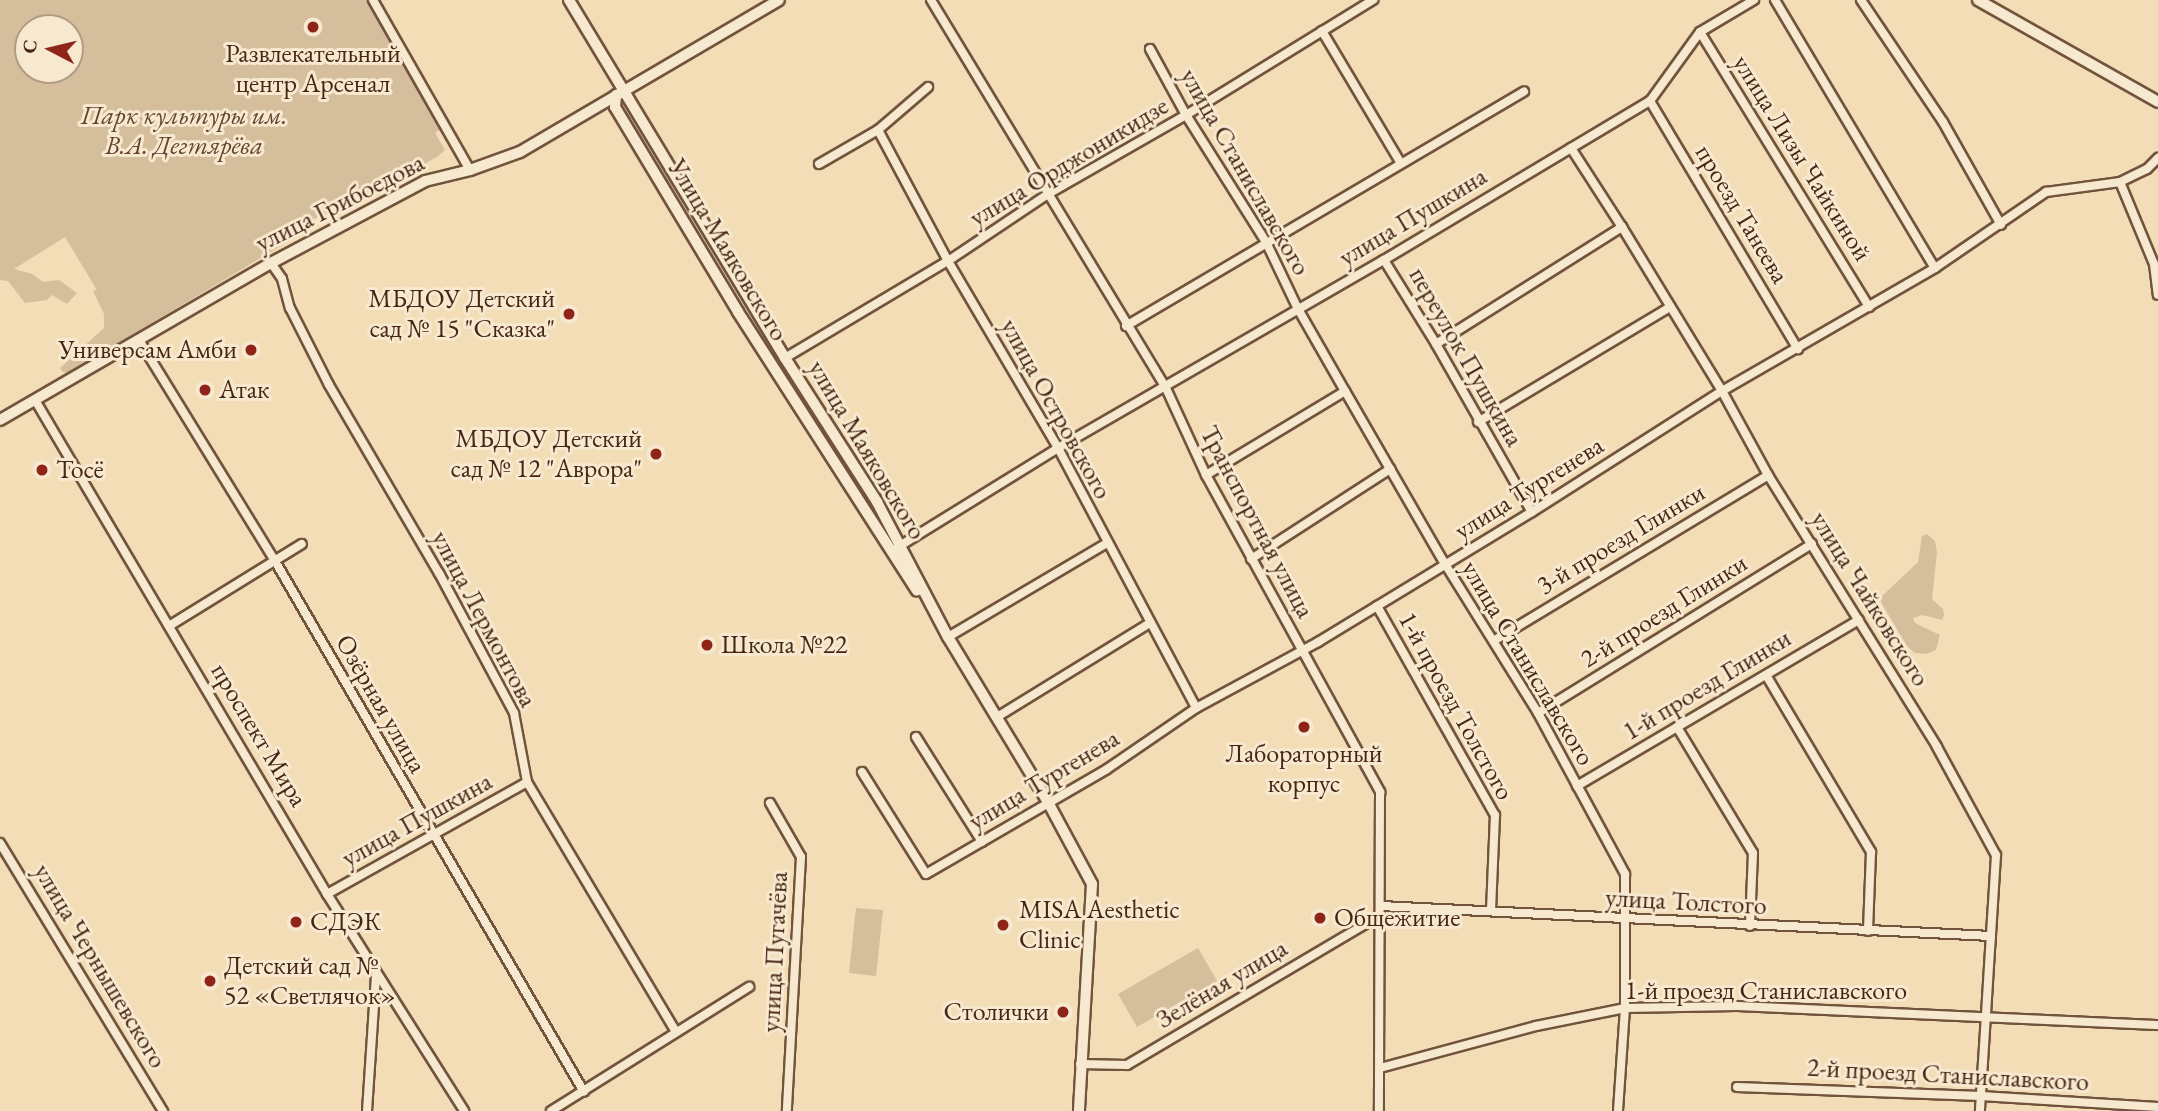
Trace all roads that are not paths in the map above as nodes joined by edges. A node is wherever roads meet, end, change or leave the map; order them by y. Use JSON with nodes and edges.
{"nodes":[{"id":1,"x":373,"y":0,"type":"edge"},
{"id":2,"x":569,"y":0,"type":"edge"},
{"id":3,"x":779,"y":0,"type":"edge"},
{"id":4,"x":931,"y":0,"type":"edge"},
{"id":5,"x":1373,"y":0,"type":"edge"},
{"id":6,"x":1754,"y":0,"type":"edge"},
{"id":7,"x":1775,"y":0,"type":"edge"},
{"id":8,"x":1861,"y":0,"type":"edge"},
{"id":9,"x":1978,"y":0,"type":"edge"},
{"id":10,"x":1322,"y":31,"type":"junction"},
{"id":11,"x":1700,"y":32,"type":"junction"},
{"id":12,"x":1150,"y":49,"type":"dead end"},
{"id":13,"x":928,"y":87,"type":"dead end"},
{"id":14,"x":1524,"y":92,"type":"dead end"},
{"id":15,"x":619,"y":93,"type":"junction"},
{"id":16,"x":1650,"y":101,"type":"junction"},
{"id":17,"x":2158,"y":103,"type":"edge"},
{"id":18,"x":1186,"y":115,"type":"junction"},
{"id":19,"x":877,"y":131,"type":"junction"},
{"id":20,"x":1571,"y":148,"type":"junction"},
{"id":21,"x":2158,"y":158,"type":"edge"},
{"id":22,"x":1400,"y":162,"type":"junction"},
{"id":23,"x":819,"y":164,"type":"dead end"},
{"id":24,"x":470,"y":170,"type":"junction"},
{"id":25,"x":2120,"y":182,"type":"junction"},
{"id":26,"x":1048,"y":194,"type":"junction"},
{"id":27,"x":2001,"y":225,"type":"junction"},
{"id":28,"x":1622,"y":227,"type":"junction"},
{"id":29,"x":1266,"y":242,"type":"junction"},
{"id":30,"x":1384,"y":260,"type":"junction"},
{"id":31,"x":948,"y":261,"type":"junction"},
{"id":32,"x":271,"y":263,"type":"junction"},
{"id":33,"x":1934,"y":268,"type":"junction"},
{"id":34,"x":2158,"y":295,"type":"edge"},
{"id":35,"x":1670,"y":307,"type":"junction"},
{"id":36,"x":1869,"y":307,"type":"junction"},
{"id":37,"x":1298,"y":309,"type":"junction"},
{"id":38,"x":1126,"y":326,"type":"junction"},
{"id":39,"x":139,"y":340,"type":"junction"},
{"id":40,"x":1436,"y":344,"type":"junction"},
{"id":41,"x":1798,"y":349,"type":"junction"},
{"id":42,"x":785,"y":358,"type":"junction"},
{"id":43,"x":1165,"y":386,"type":"junction"},
{"id":44,"x":1345,"y":391,"type":"junction"},
{"id":45,"x":1722,"y":391,"type":"junction"},
{"id":46,"x":35,"y":400,"type":"junction"},
{"id":47,"x":0,"y":420,"type":"edge"},
{"id":48,"x":1478,"y":422,"type":"junction"},
{"id":49,"x":1058,"y":448,"type":"junction"},
{"id":50,"x":1390,"y":469,"type":"junction"},
{"id":51,"x":1768,"y":474,"type":"junction"},
{"id":52,"x":1206,"y":475,"type":"junction"},
{"id":53,"x":1532,"y":512,"type":"junction"},
{"id":54,"x":1107,"y":543,"type":"junction"},
{"id":55,"x":302,"y":544,"type":"dead end"},
{"id":56,"x":1812,"y":544,"type":"junction"},
{"id":57,"x":894,"y":549,"type":"junction"},
{"id":58,"x":1251,"y":559,"type":"junction"},
{"id":59,"x":275,"y":561,"type":"junction"},
{"id":60,"x":1445,"y":564,"type":"junction"},
{"id":61,"x":1377,"y":606,"type":"junction"},
{"id":62,"x":1859,"y":620,"type":"junction"},
{"id":63,"x":1150,"y":623,"type":"junction"},
{"id":64,"x":169,"y":626,"type":"junction"},
{"id":65,"x":948,"y":637,"type":"junction"},
{"id":66,"x":1495,"y":640,"type":"junction"},
{"id":67,"x":1301,"y":651,"type":"junction"},
{"id":68,"x":1766,"y":675,"type":"junction"},
{"id":69,"x":1196,"y":708,"type":"junction"},
{"id":70,"x":1538,"y":713,"type":"junction"},
{"id":71,"x":997,"y":717,"type":"junction"},
{"id":72,"x":1676,"y":727,"type":"junction"},
{"id":73,"x":916,"y":737,"type":"dead end"},
{"id":74,"x":862,"y":772,"type":"dead end"},
{"id":75,"x":527,"y":782,"type":"junction"},
{"id":76,"x":1577,"y":786,"type":"junction"},
{"id":77,"x":770,"y":803,"type":"dead end"},
{"id":78,"x":1049,"y":804,"type":"junction"},
{"id":79,"x":433,"y":837,"type":"junction"},
{"id":80,"x":982,"y":842,"type":"junction"},
{"id":81,"x":0,"y":843,"type":"edge"},
{"id":82,"x":327,"y":894,"type":"junction"},
{"id":83,"x":1380,"y":906,"type":"junction"},
{"id":84,"x":1491,"y":911,"type":"junction"},
{"id":85,"x":1379,"y":916,"type":"junction"},
{"id":86,"x":1626,"y":920,"type":"junction"},
{"id":87,"x":1751,"y":926,"type":"junction"},
{"id":88,"x":1868,"y":931,"type":"junction"},
{"id":89,"x":1991,"y":936,"type":"junction"},
{"id":90,"x":376,"y":975,"type":"junction"},
{"id":91,"x":749,"y":987,"type":"dead end"},
{"id":92,"x":1625,"y":1007,"type":"junction"},
{"id":93,"x":1986,"y":1015,"type":"junction"},
{"id":94,"x":2158,"y":1026,"type":"edge"},
{"id":95,"x":676,"y":1032,"type":"junction"},
{"id":96,"x":1080,"y":1064,"type":"junction"},
{"id":97,"x":1380,"y":1068,"type":"junction"},
{"id":98,"x":1737,"y":1087,"type":"dead end"},
{"id":99,"x":584,"y":1092,"type":"junction"},
{"id":100,"x":1981,"y":1096,"type":"junction"},
{"id":101,"x":2158,"y":1107,"type":"edge"},
{"id":102,"x":163,"y":1111,"type":"edge"},
{"id":103,"x":367,"y":1111,"type":"edge"},
{"id":104,"x":464,"y":1111,"type":"edge"},
{"id":105,"x":551,"y":1111,"type":"edge"},
{"id":106,"x":787,"y":1111,"type":"edge"},
{"id":107,"x":1079,"y":1111,"type":"edge"},
{"id":108,"x":1379,"y":1111,"type":"edge"},
{"id":109,"x":1618,"y":1111,"type":"edge"},
{"id":110,"x":1980,"y":1111,"type":"edge"}],
"edges":[{"from":1,"to":24,"type":"street"},
{"from":2,"to":15,"type":"street","name":"улица Маяковского"},
{"from":3,"to":15,"type":"street","name":"улица Грибоедова"},
{"from":4,"to":26,"type":"street","name":"Транспортная улица"},
{"from":5,"to":10,"type":"street","name":"улица Орджоникидзе"},
{"from":6,"to":11,"type":"street","name":"улица Пушкина"},
{"from":7,"to":33,"type":"street"},
{"from":8,"to":27,"type":"street"},
{"from":9,"to":17,"type":"street"},
{"from":10,"to":18,"type":"street","name":"улица Орджоникидзе"},
{"from":10,"to":22,"type":"street"},
{"from":11,"to":16,"type":"street","name":"улица Пушкина"},
{"from":11,"to":36,"type":"street","name":"улица Лизы Чайкиной"},
{"from":12,"to":18,"type":"street","name":"улица Станиславского"},
{"from":13,"to":19,"type":"street"},
{"from":14,"to":22,"type":"street"},
{"from":15,"to":24,"type":"street","name":"улица Грибоедова"},
{"from":15,"to":42,"type":"street","name":"улица Маяковского"},
{"from":15,"to":57,"type":"street","name":"Улица Маяковского"},
{"from":16,"to":20,"type":"street","name":"улица Пушкина"},
{"from":16,"to":41,"type":"street","name":"проезд Танеева"},
{"from":18,"to":26,"type":"street","name":"улица Орджоникидзе"},
{"from":18,"to":29,"type":"street","name":"улица Станиславского"},
{"from":19,"to":23,"type":"street"},
{"from":19,"to":31,"type":"street","name":"улица Островского"},
{"from":20,"to":28,"type":"street","name":"улица Чайковского"},
{"from":20,"to":30,"type":"street","name":"улица Пушкина"},
{"from":21,"to":25,"type":"street","name":"улица Тургенева"},
{"from":22,"to":29,"type":"street"},
{"from":24,"to":32,"type":"street","name":"улица Грибоедова"},
{"from":25,"to":27,"type":"street","name":"улица Тургенева"},
{"from":25,"to":34,"type":"street"},
{"from":26,"to":31,"type":"street","name":"улица Орджоникидзе"},
{"from":26,"to":38,"type":"street","name":"Транспортная улица"},
{"from":27,"to":33,"type":"street","name":"улица Тургенева"},
{"from":28,"to":35,"type":"street","name":"улица Чайковского"},
{"from":28,"to":40,"type":"street"},
{"from":29,"to":37,"type":"street","name":"улица Станиславского"},
{"from":29,"to":38,"type":"street"},
{"from":30,"to":37,"type":"street","name":"улица Пушкина"},
{"from":30,"to":40,"type":"street","name":"переулок Пушкина"},
{"from":31,"to":42,"type":"street","name":"улица Орджоникидзе"},
{"from":31,"to":49,"type":"street","name":"улица Островского"},
{"from":32,"to":39,"type":"street","name":"улица Грибоедова"},
{"from":32,"to":75,"type":"street","name":"улица Лермонтова"},
{"from":33,"to":36,"type":"street","name":"улица Тургенева"},
{"from":35,"to":45,"type":"street","name":"улица Чайковского"},
{"from":35,"to":48,"type":"street"},
{"from":36,"to":41,"type":"street","name":"улица Тургенева"},
{"from":37,"to":43,"type":"street","name":"улица Пушкина"},
{"from":37,"to":44,"type":"street","name":"улица Станиславского"},
{"from":38,"to":43,"type":"street","name":"Транспортная улица"},
{"from":39,"to":46,"type":"street","name":"улица Грибоедова"},
{"from":39,"to":59,"type":"street","name":"Озёрная улица"},
{"from":40,"to":48,"type":"street","name":"переулок Пушкина"},
{"from":41,"to":45,"type":"street","name":"улица Тургенева"},
{"from":42,"to":57,"type":"street","name":"улица Маяковского"},
{"from":43,"to":49,"type":"street","name":"улица Пушкина"},
{"from":43,"to":52,"type":"street","name":"Транспортная улица"},
{"from":44,"to":50,"type":"street","name":"улица Станиславского"},
{"from":44,"to":52,"type":"street"},
{"from":45,"to":51,"type":"street","name":"улица Чайковского"},
{"from":45,"to":53,"type":"street","name":"улица Тургенева"},
{"from":46,"to":47,"type":"street","name":"улица Грибоедова"},
{"from":46,"to":64,"type":"street","name":"проспект Мира"},
{"from":48,"to":53,"type":"street","name":"переулок Пушкина"},
{"from":49,"to":54,"type":"street","name":"улица Островского"},
{"from":49,"to":57,"type":"street","name":"улица Пушкина"},
{"from":50,"to":58,"type":"street"},
{"from":50,"to":60,"type":"street","name":"улица Станиславского"},
{"from":51,"to":56,"type":"street","name":"улица Чайковского"},
{"from":51,"to":66,"type":"street","name":"3-й проезд Глинки"},
{"from":52,"to":58,"type":"street","name":"Транспортная улица"},
{"from":53,"to":60,"type":"street","name":"улица Тургенева"},
{"from":54,"to":63,"type":"street","name":"улица Островского"},
{"from":54,"to":65,"type":"street"},
{"from":55,"to":59,"type":"street"},
{"from":56,"to":62,"type":"street","name":"улица Чайковского"},
{"from":56,"to":70,"type":"street","name":"2-й проезд Глинки"},
{"from":57,"to":65,"type":"street","name":"улица Маяковского"},
{"from":58,"to":67,"type":"street","name":"Транспортная улица"},
{"from":59,"to":64,"type":"street"},
{"from":59,"to":79,"type":"street","name":"Озёрная улица"},
{"from":60,"to":61,"type":"street","name":"улица Тургенева"},
{"from":60,"to":66,"type":"street","name":"улица Станиславского"},
{"from":61,"to":67,"type":"street","name":"улица Тургенева"},
{"from":61,"to":84,"type":"street","name":"1-й проезд Толстого"},
{"from":62,"to":68,"type":"street","name":"1-й проезд Глинки"},
{"from":62,"to":89,"type":"street","name":"улица Чайковского"},
{"from":63,"to":69,"type":"street","name":"улица Островского"},
{"from":63,"to":71,"type":"street"},
{"from":64,"to":82,"type":"street","name":"проспект Мира"},
{"from":65,"to":71,"type":"street","name":"улица Маяковского"},
{"from":66,"to":70,"type":"street","name":"улица Станиславского"},
{"from":67,"to":69,"type":"street","name":"улица Тургенева"},
{"from":67,"to":83,"type":"street","name":"Транспортная улица"},
{"from":68,"to":72,"type":"street","name":"1-й проезд Глинки"},
{"from":68,"to":88,"type":"street"},
{"from":69,"to":78,"type":"street","name":"улица Тургенева"},
{"from":70,"to":76,"type":"street","name":"улица Станиславского"},
{"from":71,"to":78,"type":"street","name":"улица Маяковского"},
{"from":72,"to":76,"type":"street","name":"1-й проезд Глинки"},
{"from":72,"to":87,"type":"street"},
{"from":73,"to":80,"type":"street"},
{"from":74,"to":80,"type":"street","name":"улица Тургенева"},
{"from":75,"to":79,"type":"street","name":"улица Пушкина"},
{"from":75,"to":95,"type":"street","name":"улица Лермонтова"},
{"from":76,"to":86,"type":"street","name":"улица Станиславского"},
{"from":77,"to":106,"type":"street","name":"улица Пугачёва"},
{"from":78,"to":80,"type":"street","name":"улица Тургенева"},
{"from":78,"to":96,"type":"street","name":"улица Маяковского"},
{"from":79,"to":82,"type":"street","name":"улица Пушкина"},
{"from":79,"to":99,"type":"street","name":"Озёрная улица"},
{"from":81,"to":102,"type":"street","name":"улица Чернышевского"},
{"from":82,"to":90,"type":"street","name":"проспект Мира"},
{"from":83,"to":84,"type":"street","name":"улица Толстого"},
{"from":83,"to":85,"type":"street","name":"Транспортная улица"},
{"from":84,"to":86,"type":"street","name":"улица Толстого"},
{"from":85,"to":96,"type":"street","name":"Зелёная улица"},
{"from":85,"to":97,"type":"street","name":"Транспортная улица"},
{"from":86,"to":87,"type":"street","name":"улица Толстого"},
{"from":86,"to":92,"type":"street","name":"улица Станиславского"},
{"from":87,"to":88,"type":"street","name":"улица Толстого"},
{"from":88,"to":89,"type":"street","name":"улица Толстого"},
{"from":89,"to":93,"type":"street","name":"улица Чайковского"},
{"from":90,"to":103,"type":"street"},
{"from":90,"to":104,"type":"street","name":"проспект Мира"},
{"from":91,"to":95,"type":"street"},
{"from":92,"to":93,"type":"street","name":"1-й проезд Станиславского"},
{"from":92,"to":97,"type":"street","name":"1-й проезд Станиславского"},
{"from":92,"to":109,"type":"street","name":"улица Станиславского"},
{"from":93,"to":94,"type":"street","name":"1-й проезд Станиславского"},
{"from":93,"to":100,"type":"street","name":"улица Чайковского"},
{"from":95,"to":99,"type":"street"},
{"from":96,"to":107,"type":"street","name":"улица Маяковского"},
{"from":97,"to":108,"type":"street","name":"Транспортная улица"},
{"from":98,"to":100,"type":"street","name":"2-й проезд Станиславского"},
{"from":99,"to":105,"type":"street"},
{"from":100,"to":101,"type":"street","name":"2-й проезд Станиславского"},
{"from":100,"to":110,"type":"street","name":"улица Чайковского"}]}
